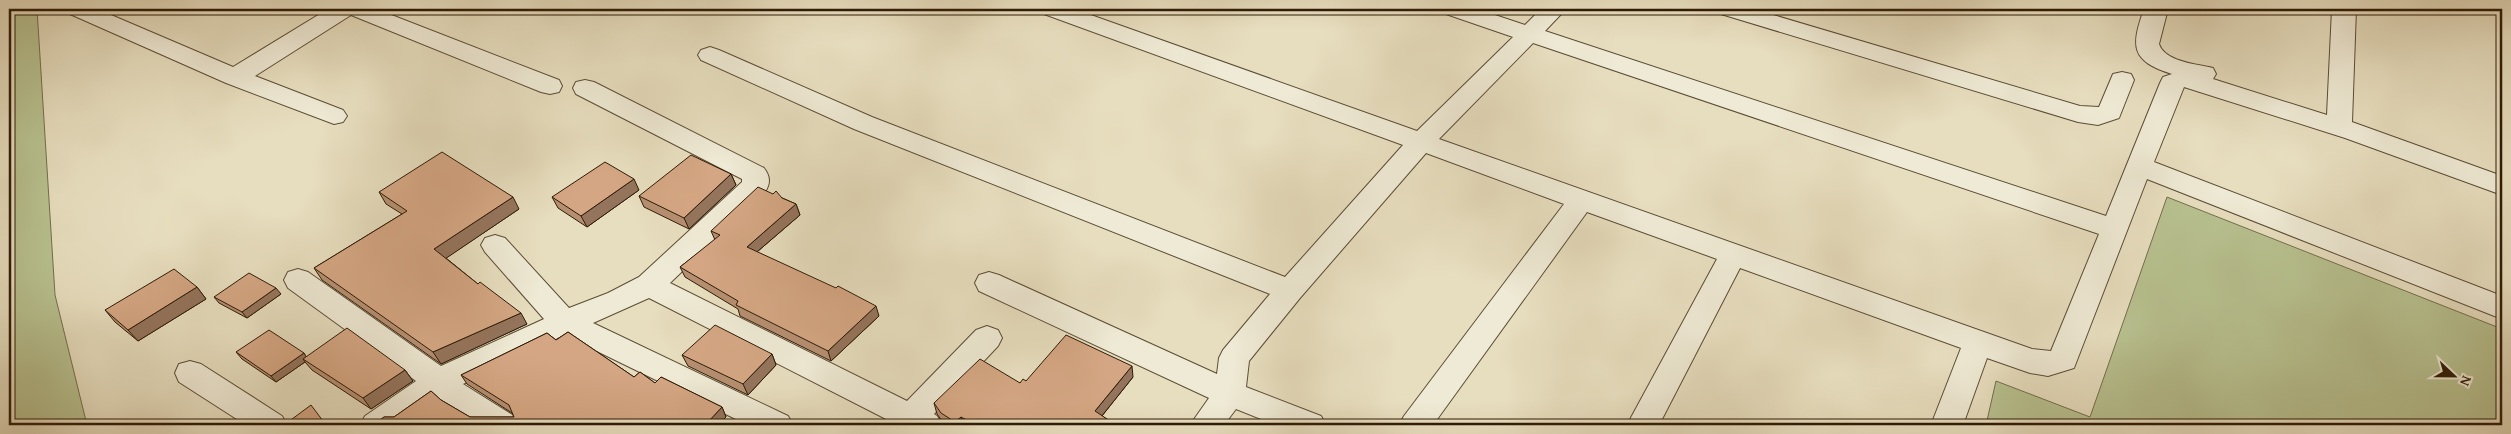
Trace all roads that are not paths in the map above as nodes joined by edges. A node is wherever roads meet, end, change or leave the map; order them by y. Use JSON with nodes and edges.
{"nodes":[{"id":1,"x":78,"y":9,"type":"edge"},
{"id":2,"x":344,"y":9,"type":"edge"},
{"id":3,"x":356,"y":9,"type":"edge"},
{"id":4,"x":1052,"y":9,"type":"edge"},
{"id":5,"x":1454,"y":9,"type":"edge"},
{"id":6,"x":1554,"y":9,"type":"edge"},
{"id":7,"x":1729,"y":9,"type":"edge"},
{"id":8,"x":2156,"y":9,"type":"edge"},
{"id":9,"x":2344,"y":9,"type":"edge"},
{"id":10,"x":1531,"y":33,"type":"junction"},
{"id":11,"x":710,"y":55,"type":"dead end"},
{"id":12,"x":235,"y":77,"type":"junction"},
{"id":13,"x":2122,"y":80,"type":"dead end"},
{"id":14,"x":550,"y":86,"type":"dead end"},
{"id":15,"x":585,"y":88,"type":"dead end"},
{"id":16,"x":334,"y":116,"type":"dead end"},
{"id":17,"x":2340,"y":121,"type":"junction"},
{"id":18,"x":1420,"y":143,"type":"junction"},
{"id":19,"x":2139,"y":166,"type":"junction"},
{"id":20,"x":2502,"y":186,"type":"edge"},
{"id":21,"x":1581,"y":201,"type":"junction"},
{"id":22,"x":2115,"y":229,"type":"junction"},
{"id":23,"x":495,"y":245,"type":"dead end"},
{"id":24,"x":1733,"y":255,"type":"junction"},
{"id":25,"x":298,"y":280,"type":"dead end"},
{"id":26,"x":989,"y":283,"type":"dead end"},
{"id":27,"x":650,"y":285,"type":"junction"},
{"id":28,"x":1290,"y":290,"type":"junction"},
{"id":29,"x":2502,"y":308,"type":"edge"},
{"id":30,"x":564,"y":322,"type":"junction"},
{"id":31,"x":987,"y":338,"type":"dead end"},
{"id":32,"x":1978,"y":342,"type":"junction"},
{"id":33,"x":190,"y":374,"type":"dead end"},
{"id":34,"x":439,"y":381,"type":"junction"},
{"id":35,"x":1230,"y":394,"type":"junction"},
{"id":36,"x":914,"y":422,"type":"edge"},
{"id":37,"x":271,"y":425,"type":"edge"},
{"id":38,"x":376,"y":425,"type":"edge"},
{"id":39,"x":503,"y":425,"type":"edge"},
{"id":40,"x":777,"y":425,"type":"edge"},
{"id":41,"x":1206,"y":425,"type":"edge"},
{"id":42,"x":1310,"y":425,"type":"edge"},
{"id":43,"x":1416,"y":425,"type":"edge"},
{"id":44,"x":1644,"y":425,"type":"edge"},
{"id":45,"x":1947,"y":425,"type":"edge"}],
"edges":[{"from":1,"to":12,"type":"street"},
{"from":2,"to":12,"type":"street"},
{"from":3,"to":14,"type":"street"},
{"from":4,"to":18,"type":"street"},
{"from":5,"to":10,"type":"street"},
{"from":6,"to":10,"type":"street"},
{"from":7,"to":13,"type":"street"},
{"from":8,"to":17,"type":"street"},
{"from":9,"to":17,"type":"street"},
{"from":10,"to":18,"type":"street"},
{"from":10,"to":22,"type":"street"},
{"from":11,"to":28,"type":"street"},
{"from":12,"to":16,"type":"street"},
{"from":15,"to":27,"type":"street"},
{"from":17,"to":19,"type":"street"},
{"from":17,"to":20,"type":"street"},
{"from":18,"to":21,"type":"street"},
{"from":18,"to":28,"type":"street"},
{"from":19,"to":22,"type":"street"},
{"from":19,"to":29,"type":"street"},
{"from":21,"to":24,"type":"street"},
{"from":21,"to":43,"type":"street"},
{"from":22,"to":32,"type":"street"},
{"from":23,"to":30,"type":"street"},
{"from":24,"to":32,"type":"street"},
{"from":24,"to":44,"type":"street"},
{"from":25,"to":34,"type":"street"},
{"from":26,"to":35,"type":"street"},
{"from":27,"to":30,"type":"street"},
{"from":27,"to":36,"type":"street"},
{"from":28,"to":35,"type":"street"},
{"from":30,"to":34,"type":"street"},
{"from":30,"to":40,"type":"street"},
{"from":31,"to":36,"type":"street"},
{"from":32,"to":45,"type":"street"},
{"from":33,"to":37,"type":"street"},
{"from":34,"to":38,"type":"street"},
{"from":34,"to":39,"type":"street"},
{"from":35,"to":41,"type":"street"},
{"from":35,"to":42,"type":"street"}]}
